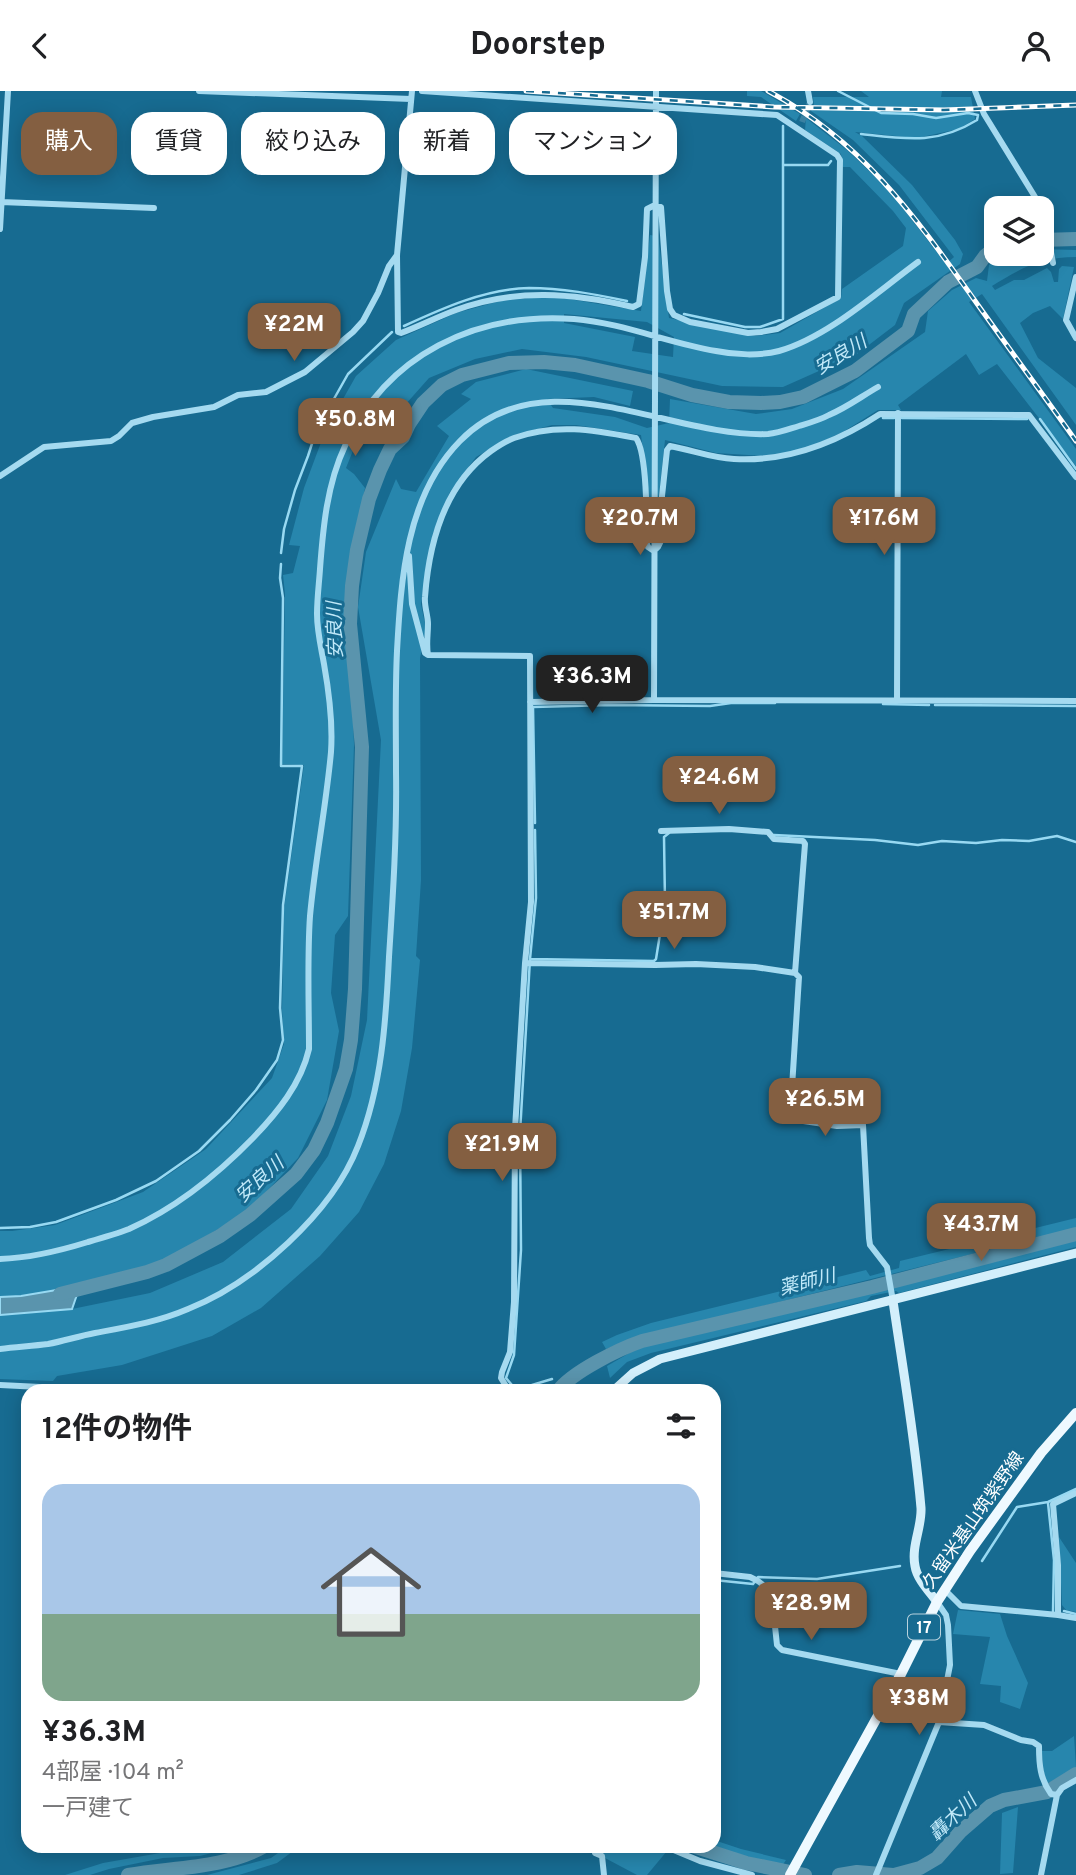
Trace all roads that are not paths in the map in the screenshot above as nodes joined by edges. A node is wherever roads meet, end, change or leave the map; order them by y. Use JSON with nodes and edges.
{"nodes":[{"id":1,"x":8,"y":91,"type":"edge"},
{"id":2,"x":199,"y":91,"type":"edge"},
{"id":3,"x":412,"y":91,"type":"edge"},
{"id":4,"x":422,"y":91,"type":"edge"},
{"id":5,"x":656,"y":91,"type":"edge"},
{"id":6,"x":808,"y":91,"type":"edge"},
{"id":7,"x":975,"y":91,"type":"edge"},
{"id":8,"x":411,"y":99,"type":"junction"},
{"id":9,"x":810,"y":102,"type":"tunnel mouth"},
{"id":10,"x":655,"y":107,"type":"junction"},
{"id":11,"x":802,"y":122,"type":"tunnel mouth"},
{"id":12,"x":800,"y":130,"type":"junction"},
{"id":13,"x":1034,"y":196,"type":"edge"},
{"id":14,"x":1,"y":202,"type":"edge"},
{"id":15,"x":654,"y":205,"type":"junction"},
{"id":16,"x":154,"y":208,"type":"dead end"},
{"id":17,"x":0,"y":229,"type":"edge"},
{"id":18,"x":397,"y":255,"type":"junction"},
{"id":19,"x":918,"y":263,"type":"dead end"},
{"id":20,"x":1076,"y":277,"type":"edge"},
{"id":21,"x":654,"y":338,"type":"junction"},
{"id":22,"x":1076,"y":338,"type":"edge"},
{"id":23,"x":878,"y":387,"type":"dead end"},
{"id":24,"x":898,"y":413,"type":"junction"},
{"id":25,"x":654,"y":415,"type":"junction"},
{"id":26,"x":0,"y":476,"type":"edge"},
{"id":27,"x":1076,"y":477,"type":"edge"},
{"id":28,"x":408,"y":547,"type":"junction"},
{"id":29,"x":654,"y":551,"type":"junction"},
{"id":30,"x":428,"y":655,"type":"junction"},
{"id":31,"x":654,"y":700,"type":"junction"},
{"id":32,"x":897,"y":701,"type":"junction"},
{"id":33,"x":1076,"y":701,"type":"edge"},
{"id":34,"x":530,"y":702,"type":"junction"},
{"id":35,"x":661,"y":831,"type":"dead end"},
{"id":36,"x":525,"y":963,"type":"junction"},
{"id":37,"x":795,"y":973,"type":"junction"},
{"id":38,"x":1076,"y":1253,"type":"edge"},
{"id":39,"x":0,"y":1259,"type":"edge"},
{"id":40,"x":893,"y":1301,"type":"junction"},
{"id":41,"x":0,"y":1349,"type":"edge"},
{"id":42,"x":505,"y":1384,"type":"edge"},
{"id":43,"x":621,"y":1384,"type":"edge"},
{"id":44,"x":0,"y":1385,"type":"edge"},
{"id":45,"x":21,"y":1386,"type":"edge"},
{"id":46,"x":1076,"y":1413,"type":"edge"},
{"id":47,"x":1076,"y":1493,"type":"edge"},
{"id":48,"x":721,"y":1574,"type":"edge"},
{"id":49,"x":945,"y":1590,"type":"junction"},
{"id":50,"x":937,"y":1602,"type":"junction"},
{"id":51,"x":1058,"y":1615,"type":"junction"},
{"id":52,"x":1076,"y":1618,"type":"edge"},
{"id":53,"x":901,"y":1674,"type":"junction"},
{"id":54,"x":939,"y":1722,"type":"junction"},
{"id":55,"x":1076,"y":1780,"type":"edge"},
{"id":56,"x":1054,"y":1794,"type":"junction"},
{"id":57,"x":595,"y":1853,"type":"edge"},
{"id":58,"x":681,"y":1853,"type":"edge"},
{"id":59,"x":604,"y":1875,"type":"edge"},
{"id":60,"x":752,"y":1875,"type":"edge"},
{"id":61,"x":790,"y":1875,"type":"edge"},
{"id":62,"x":876,"y":1875,"type":"edge"},
{"id":63,"x":1041,"y":1875,"type":"edge"}],
"edges":[{"from":1,"to":14,"type":"street"},
{"from":2,"to":8,"type":"street"},
{"from":3,"to":8,"type":"street"},
{"from":4,"to":10,"type":"street"},
{"from":5,"to":10,"type":"street"},
{"from":6,"to":9,"type":"street"},
{"from":7,"to":13,"type":"street"},
{"from":8,"to":18,"type":"street"},
{"from":10,"to":12,"type":"street"},
{"from":10,"to":15,"type":"street"},
{"from":11,"to":12,"type":"street"},
{"from":12,"to":15,"type":"street"},
{"from":14,"to":16,"type":"street"},
{"from":14,"to":17,"type":"street"},
{"from":15,"to":18,"type":"street"},
{"from":15,"to":21,"type":"street"},
{"from":18,"to":26,"type":"street"},
{"from":19,"to":21,"type":"street"},
{"from":20,"to":22,"type":"street"},
{"from":21,"to":25,"type":"street"},
{"from":21,"to":39,"type":"street"},
{"from":23,"to":25,"type":"street"},
{"from":24,"to":27,"type":"street"},
{"from":24,"to":29,"type":"street"},
{"from":24,"to":32,"type":"street"},
{"from":25,"to":28,"type":"street"},
{"from":25,"to":29,"type":"street"},
{"from":28,"to":30,"type":"street"},
{"from":28,"to":41,"type":"street"},
{"from":29,"to":30,"type":"street"},
{"from":29,"to":31,"type":"street"},
{"from":30,"to":34,"type":"street"},
{"from":31,"to":32,"type":"street"},
{"from":31,"to":34,"type":"street"},
{"from":32,"to":33,"type":"street"},
{"from":34,"to":36,"type":"street"},
{"from":35,"to":37,"type":"street"},
{"from":36,"to":37,"type":"street"},
{"from":36,"to":42,"type":"street"},
{"from":37,"to":40,"type":"street"},
{"from":38,"to":40,"type":"street"},
{"from":40,"to":43,"type":"street"},
{"from":40,"to":50,"type":"street"},
{"from":44,"to":45,"type":"street"},
{"from":46,"to":49,"type":"main road","name":"久留米基山筑紫野線","number":"17"},
{"from":47,"to":51,"type":"street"},
{"from":48,"to":53,"type":"street"},
{"from":49,"to":50,"type":"main road","name":"久留米基山筑紫野線","number":"17"},
{"from":49,"to":51,"type":"street"},
{"from":50,"to":53,"type":"main road","name":"久留米基山筑紫野線","number":"17"},
{"from":50,"to":54,"type":"street"},
{"from":51,"to":52,"type":"street"},
{"from":53,"to":61,"type":"main road","name":"久留米基山筑紫野線","number":"17"},
{"from":54,"to":56,"type":"street"},
{"from":54,"to":62,"type":"street"},
{"from":55,"to":56,"type":"street"},
{"from":56,"to":63,"type":"street"},
{"from":57,"to":59,"type":"street"},
{"from":58,"to":60,"type":"street"}]}
